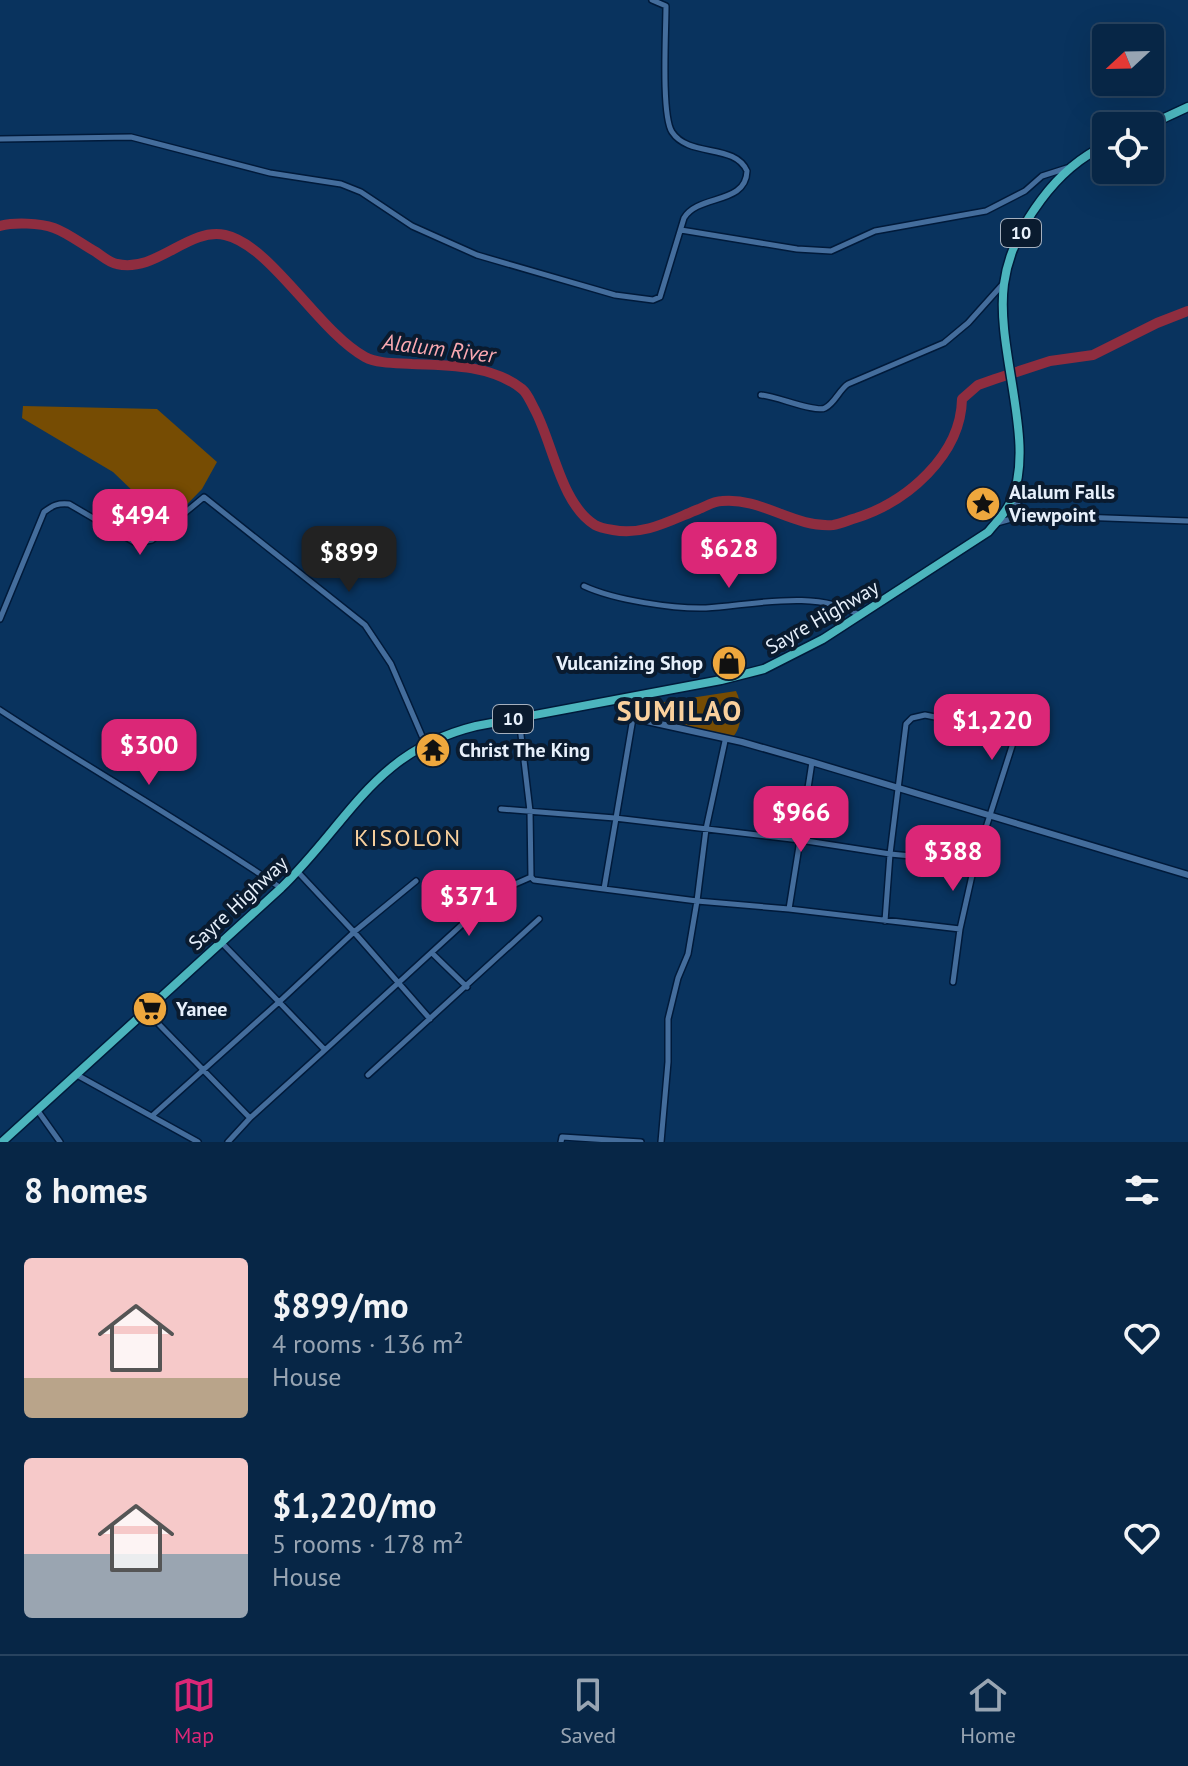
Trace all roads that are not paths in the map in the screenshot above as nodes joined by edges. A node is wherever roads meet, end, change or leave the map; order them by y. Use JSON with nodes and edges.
{"nodes":[{"id":1,"x":652,"y":0,"type":"edge"},
{"id":2,"x":1188,"y":107,"type":"edge"},
{"id":3,"x":1164,"y":118,"type":"edge"},
{"id":4,"x":0,"y":139,"type":"edge"},
{"id":5,"x":1092,"y":154,"type":"edge"},
{"id":6,"x":1071,"y":167,"type":"junction"},
{"id":7,"x":681,"y":230,"type":"junction"},
{"id":8,"x":1004,"y":283,"type":"junction"},
{"id":9,"x":761,"y":395,"type":"dead end"},
{"id":10,"x":1012,"y":500,"type":"junction"},
{"id":11,"x":1029,"y":514,"type":"junction"},
{"id":12,"x":1188,"y":521,"type":"edge"},
{"id":13,"x":996,"y":523,"type":"junction"},
{"id":14,"x":584,"y":586,"type":"dead end"},
{"id":15,"x":860,"y":615,"type":"junction"},
{"id":16,"x":0,"y":619,"type":"edge"},
{"id":17,"x":621,"y":699,"type":"junction"},
{"id":18,"x":0,"y":710,"type":"edge"},
{"id":19,"x":519,"y":717,"type":"junction"},
{"id":20,"x":633,"y":718,"type":"junction"},
{"id":21,"x":725,"y":741,"type":"junction"},
{"id":22,"x":425,"y":743,"type":"junction"},
{"id":23,"x":812,"y":762,"type":"junction"},
{"id":24,"x":898,"y":789,"type":"junction"},
{"id":25,"x":501,"y":809,"type":"dead end"},
{"id":26,"x":530,"y":811,"type":"junction"},
{"id":27,"x":990,"y":816,"type":"junction"},
{"id":28,"x":615,"y":818,"type":"junction"},
{"id":29,"x":706,"y":829,"type":"junction"},
{"id":30,"x":800,"y":840,"type":"junction"},
{"id":31,"x":890,"y":854,"type":"junction"},
{"id":32,"x":975,"y":862,"type":"junction"},
{"id":33,"x":297,"y":871,"type":"junction"},
{"id":34,"x":1188,"y":875,"type":"edge"},
{"id":35,"x":531,"y":877,"type":"junction"},
{"id":36,"x":416,"y":881,"type":"dead end"},
{"id":37,"x":281,"y":888,"type":"junction"},
{"id":38,"x":604,"y":889,"type":"junction"},
{"id":39,"x":697,"y":901,"type":"junction"},
{"id":40,"x":789,"y":909,"type":"junction"},
{"id":41,"x":539,"y":919,"type":"dead end"},
{"id":42,"x":885,"y":921,"type":"junction"},
{"id":43,"x":960,"y":929,"type":"junction"},
{"id":44,"x":354,"y":932,"type":"junction"},
{"id":45,"x":221,"y":942,"type":"junction"},
{"id":46,"x":432,"y":953,"type":"junction"},
{"id":47,"x":399,"y":982,"type":"junction"},
{"id":48,"x":953,"y":982,"type":"dead end"},
{"id":49,"x":467,"y":987,"type":"junction"},
{"id":50,"x":279,"y":1002,"type":"junction"},
{"id":51,"x":145,"y":1010,"type":"junction"},
{"id":52,"x":430,"y":1019,"type":"junction"},
{"id":53,"x":325,"y":1050,"type":"junction"},
{"id":54,"x":203,"y":1071,"type":"junction"},
{"id":55,"x":77,"y":1075,"type":"junction"},
{"id":56,"x":368,"y":1075,"type":"dead end"},
{"id":57,"x":38,"y":1111,"type":"junction"},
{"id":58,"x":153,"y":1115,"type":"junction"},
{"id":59,"x":250,"y":1118,"type":"junction"},
{"id":60,"x":2,"y":1142,"type":"edge"},
{"id":61,"x":60,"y":1142,"type":"edge"},
{"id":62,"x":198,"y":1142,"type":"edge"},
{"id":63,"x":228,"y":1142,"type":"edge"},
{"id":64,"x":561,"y":1142,"type":"edge"},
{"id":65,"x":641,"y":1142,"type":"edge"},
{"id":66,"x":661,"y":1142,"type":"edge"}],
"edges":[{"from":1,"to":7,"type":"street"},
{"from":2,"to":3,"type":"highway"},
{"from":4,"to":7,"type":"street"},
{"from":5,"to":6,"type":"highway","name":"Sayre Highway","number":"10"},
{"from":6,"to":7,"type":"street"},
{"from":6,"to":8,"type":"highway","name":"Sayre Highway","number":"10"},
{"from":8,"to":9,"type":"street"},
{"from":8,"to":10,"type":"highway","name":"Sayre Highway","number":"10"},
{"from":10,"to":11,"type":"street"},
{"from":10,"to":13,"type":"highway","name":"Sayre Highway","number":"10"},
{"from":11,"to":12,"type":"street"},
{"from":11,"to":13,"type":"street"},
{"from":13,"to":15,"type":"highway","name":"Sayre Highway","number":"10"},
{"from":14,"to":15,"type":"street"},
{"from":15,"to":17,"type":"highway","name":"Sayre Highway","number":"10"},
{"from":16,"to":22,"type":"street"},
{"from":17,"to":19,"type":"highway","name":"Sayre Highway","number":"10"},
{"from":17,"to":20,"type":"street"},
{"from":18,"to":37,"type":"street"},
{"from":19,"to":22,"type":"highway","name":"Sayre Highway","number":"10"},
{"from":19,"to":26,"type":"street"},
{"from":20,"to":21,"type":"street"},
{"from":20,"to":28,"type":"street"},
{"from":21,"to":23,"type":"street"},
{"from":21,"to":29,"type":"street"},
{"from":22,"to":33,"type":"highway","name":"Sayre Highway","number":"10"},
{"from":23,"to":24,"type":"street"},
{"from":23,"to":30,"type":"street"},
{"from":24,"to":27,"type":"street"},
{"from":24,"to":27,"type":"street"},
{"from":24,"to":31,"type":"street"},
{"from":25,"to":26,"type":"street"},
{"from":26,"to":28,"type":"street"},
{"from":26,"to":35,"type":"street"},
{"from":27,"to":32,"type":"street"},
{"from":27,"to":34,"type":"street"},
{"from":28,"to":29,"type":"street"},
{"from":28,"to":38,"type":"street"},
{"from":29,"to":30,"type":"street"},
{"from":29,"to":39,"type":"street"},
{"from":30,"to":31,"type":"street"},
{"from":30,"to":40,"type":"street"},
{"from":31,"to":32,"type":"street"},
{"from":31,"to":42,"type":"street"},
{"from":32,"to":43,"type":"street"},
{"from":33,"to":37,"type":"highway","name":"Sayre Highway","number":"10"},
{"from":33,"to":44,"type":"street"},
{"from":35,"to":38,"type":"street"},
{"from":35,"to":46,"type":"street"},
{"from":36,"to":44,"type":"street"},
{"from":37,"to":45,"type":"highway","name":"Sayre Highway","number":"10"},
{"from":38,"to":39,"type":"street"},
{"from":39,"to":40,"type":"street"},
{"from":39,"to":66,"type":"street"},
{"from":40,"to":42,"type":"street"},
{"from":41,"to":49,"type":"street"},
{"from":42,"to":43,"type":"street"},
{"from":43,"to":48,"type":"street"},
{"from":44,"to":47,"type":"street"},
{"from":44,"to":50,"type":"street"},
{"from":45,"to":50,"type":"street"},
{"from":45,"to":51,"type":"highway","name":"Sayre Highway","number":"10"},
{"from":46,"to":47,"type":"street"},
{"from":46,"to":49,"type":"street"},
{"from":47,"to":52,"type":"street"},
{"from":47,"to":53,"type":"street"},
{"from":49,"to":52,"type":"street"},
{"from":50,"to":53,"type":"street"},
{"from":50,"to":54,"type":"street"},
{"from":51,"to":54,"type":"street"},
{"from":51,"to":55,"type":"highway","name":"Sayre Highway","number":"10"},
{"from":52,"to":56,"type":"street"},
{"from":53,"to":59,"type":"street"},
{"from":54,"to":58,"type":"street"},
{"from":54,"to":59,"type":"street"},
{"from":55,"to":57,"type":"highway","name":"Sayre Highway","number":"10"},
{"from":55,"to":58,"type":"street"},
{"from":57,"to":60,"type":"highway","name":"Sayre Highway","number":"10"},
{"from":57,"to":61,"type":"street"},
{"from":58,"to":62,"type":"street"},
{"from":59,"to":63,"type":"street"},
{"from":64,"to":65,"type":"street"}]}
